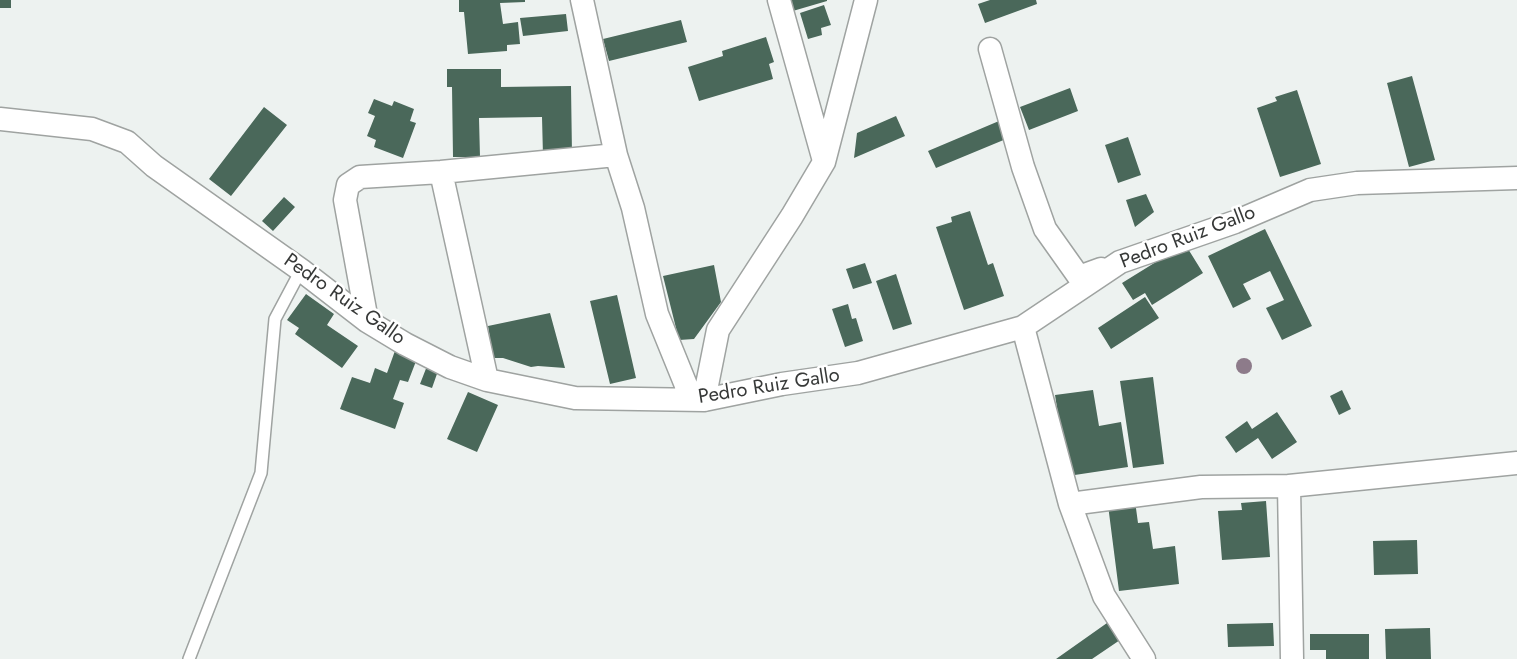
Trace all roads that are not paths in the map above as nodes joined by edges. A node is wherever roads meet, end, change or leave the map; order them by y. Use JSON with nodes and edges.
{"nodes":[{"id":1,"x":582,"y":0,"type":"edge"},
{"id":2,"x":778,"y":0,"type":"edge"},
{"id":3,"x":866,"y":0,"type":"edge"},
{"id":4,"x":990,"y":49,"type":"dead end"},
{"id":5,"x":0,"y":118,"type":"edge"},
{"id":6,"x":616,"y":155,"type":"junction"},
{"id":7,"x":824,"y":162,"type":"junction"},
{"id":8,"x":442,"y":172,"type":"junction"},
{"id":9,"x":1517,"y":178,"type":"edge"},
{"id":10,"x":1120,"y":262,"type":"junction"},
{"id":11,"x":301,"y":270,"type":"junction"},
{"id":12,"x":367,"y":321,"type":"junction"},
{"id":13,"x":1023,"y":327,"type":"junction"},
{"id":14,"x":487,"y":380,"type":"junction"},
{"id":15,"x":698,"y":400,"type":"junction"},
{"id":16,"x":1517,"y":463,"type":"edge"},
{"id":17,"x":1289,"y":486,"type":"junction"},
{"id":18,"x":1070,"y":504,"type":"junction"},
{"id":19,"x":189,"y":659,"type":"edge"},
{"id":20,"x":1144,"y":659,"type":"edge"},
{"id":21,"x":1292,"y":659,"type":"edge"}],
"edges":[{"from":1,"to":6,"type":"street"},
{"from":2,"to":7,"type":"street"},
{"from":3,"to":7,"type":"street"},
{"from":4,"to":10,"type":"street"},
{"from":5,"to":11,"type":"street","name":"Pedro Ruiz Gallo"},
{"from":6,"to":8,"type":"street"},
{"from":6,"to":15,"type":"street"},
{"from":7,"to":15,"type":"street"},
{"from":8,"to":12,"type":"street"},
{"from":8,"to":14,"type":"street"},
{"from":9,"to":10,"type":"street","name":"Pedro Ruiz Gallo"},
{"from":10,"to":13,"type":"street","name":"Pedro Ruiz Gallo"},
{"from":11,"to":12,"type":"street","name":"Pedro Ruiz Gallo"},
{"from":11,"to":19,"type":"lane"},
{"from":12,"to":14,"type":"street","name":"Pedro Ruiz Gallo"},
{"from":13,"to":15,"type":"street","name":"Pedro Ruiz Gallo"},
{"from":13,"to":18,"type":"street"},
{"from":14,"to":15,"type":"street","name":"Pedro Ruiz Gallo"},
{"from":16,"to":17,"type":"street"},
{"from":17,"to":18,"type":"street"},
{"from":17,"to":21,"type":"street"},
{"from":18,"to":20,"type":"street"}]}
